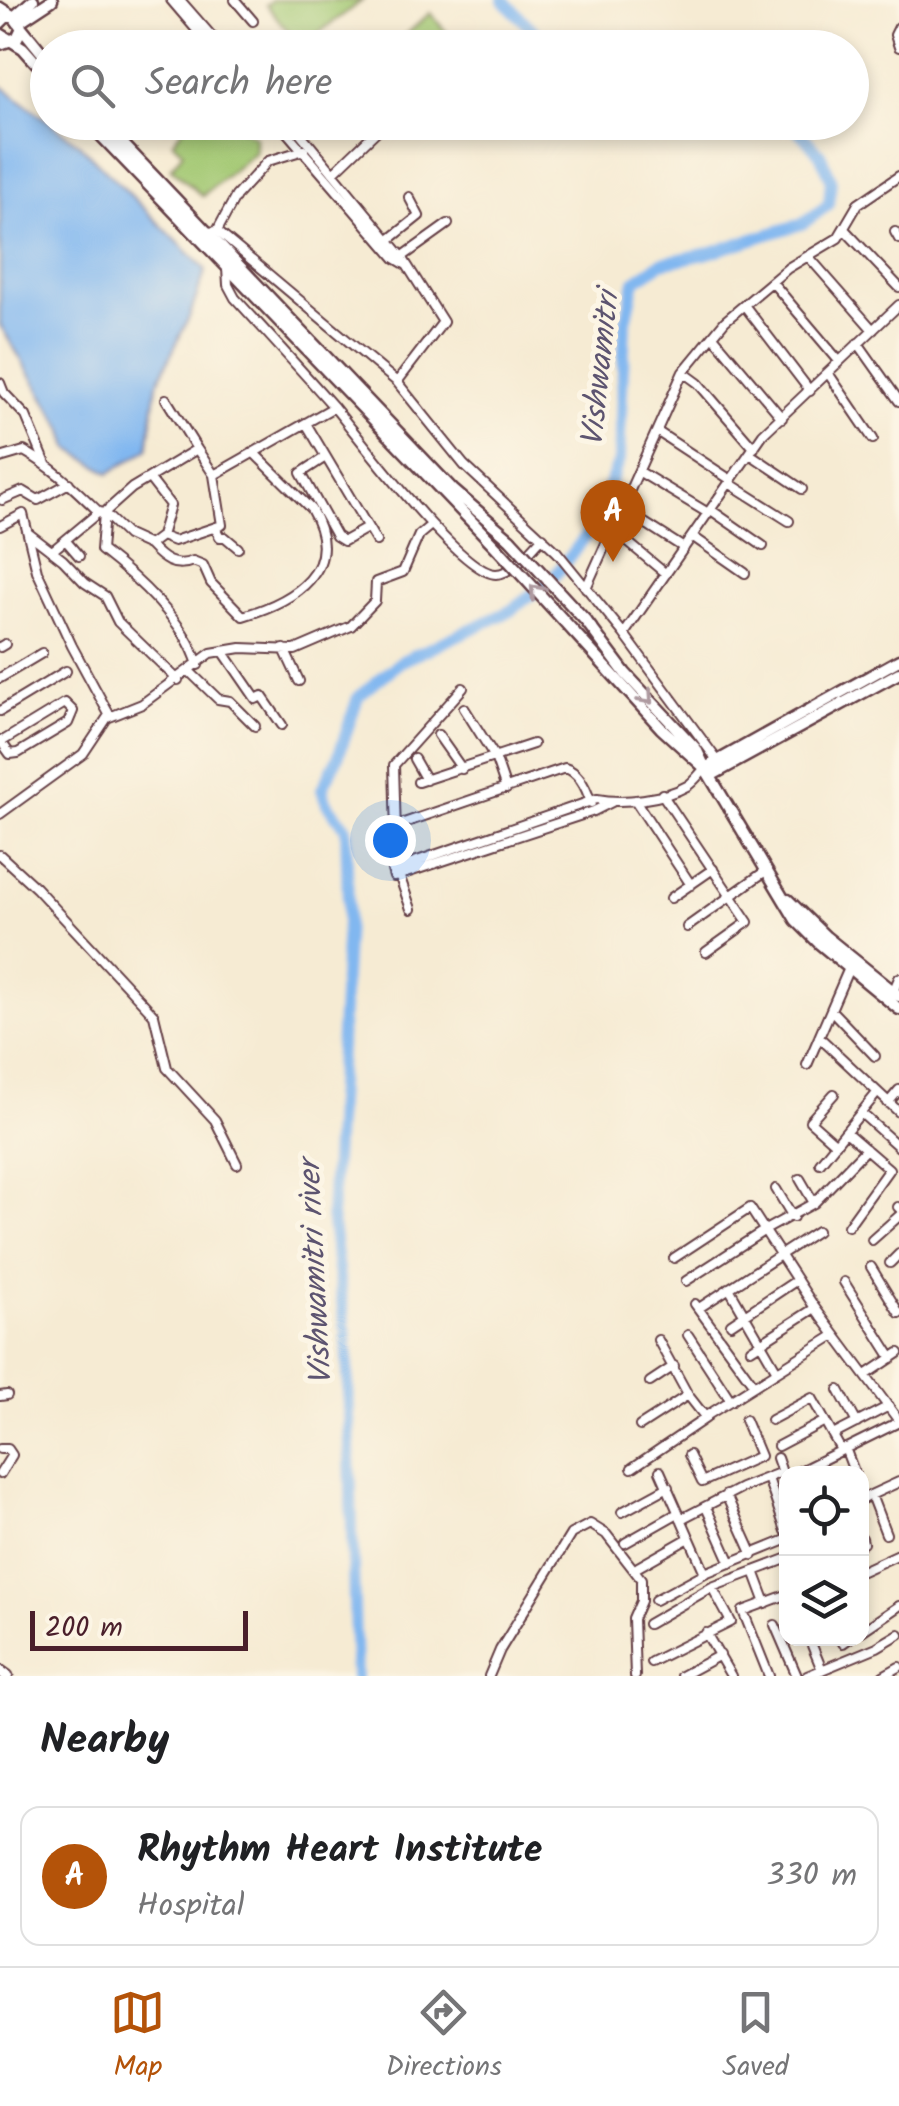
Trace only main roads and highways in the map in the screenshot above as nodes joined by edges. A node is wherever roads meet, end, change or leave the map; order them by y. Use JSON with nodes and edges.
{"nodes":[{"id":1,"x":33,"y":0,"type":"edge"},
{"id":2,"x":52,"y":0,"type":"edge"},
{"id":3,"x":0,"y":8,"type":"edge"},
{"id":4,"x":19,"y":22,"type":"junction"},
{"id":5,"x":0,"y":23,"type":"edge"},
{"id":6,"x":30,"y":36,"type":"edge"},
{"id":7,"x":3,"y":39,"type":"edge"},
{"id":8,"x":30,"y":56,"type":"edge"},
{"id":9,"x":112,"y":140,"type":"edge"},
{"id":10,"x":114,"y":140,"type":"edge"},
{"id":11,"x":899,"y":660,"type":"edge"},
{"id":12,"x":899,"y":673,"type":"edge"},
{"id":13,"x":719,"y":764,"type":"junction"},
{"id":14,"x":707,"y":772,"type":"junction"},
{"id":15,"x":780,"y":892,"type":"junction"},
{"id":16,"x":896,"y":994,"type":"edge"},
{"id":17,"x":899,"y":1008,"type":"edge"},
{"id":18,"x":0,"y":1672,"type":"edge"},
{"id":19,"x":7,"y":1676,"type":"edge"}],
"edges":[{"from":1,"to":4,"type":"main road"},
{"from":2,"to":4,"type":"main road"},
{"from":3,"to":4,"type":"main road"},
{"from":4,"to":5,"type":"main road"},
{"from":4,"to":6,"type":"main road"},
{"from":4,"to":7,"type":"main road"},
{"from":7,"to":8,"type":"main road"},
{"from":14,"to":9,"type":"main road","one_way":true,"bridge":true},
{"from":10,"to":14,"type":"main road","one_way":true,"bridge":true},
{"from":11,"to":13,"type":"main road"},
{"from":12,"to":13,"type":"main road"},
{"from":13,"to":14,"type":"main road"},
{"from":14,"to":15,"type":"main road"},
{"from":15,"to":16,"type":"main road"},
{"from":15,"to":17,"type":"main road"},
{"from":18,"to":19,"type":"main road"}]}
